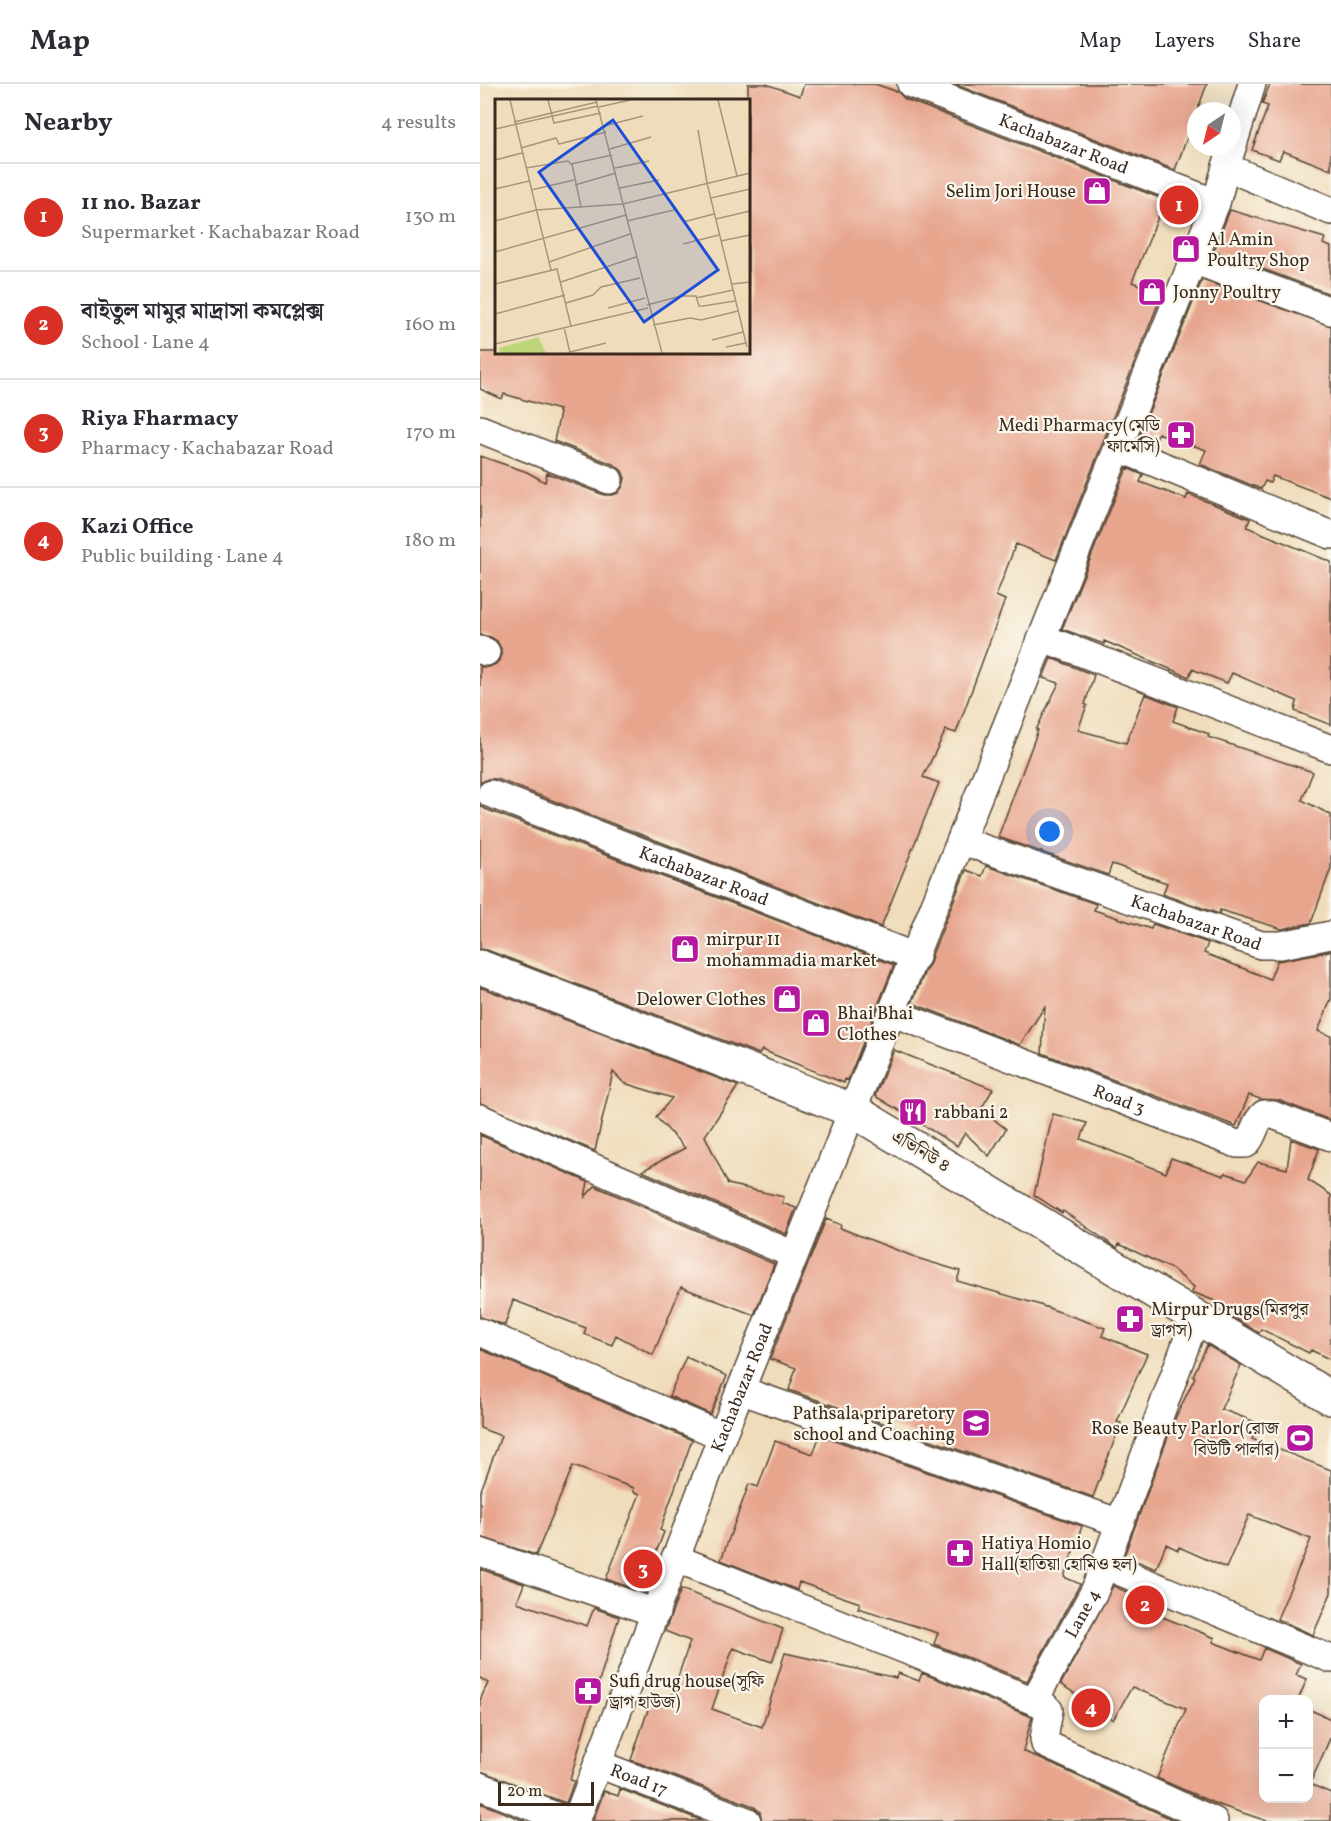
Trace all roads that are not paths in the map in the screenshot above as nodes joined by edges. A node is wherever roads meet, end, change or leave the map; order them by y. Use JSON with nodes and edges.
{"nodes":[{"id":1,"x":911,"y":84,"type":"edge"},
{"id":2,"x":1252,"y":84,"type":"edge"},
{"id":3,"x":1226,"y":167,"type":"junction"},
{"id":4,"x":1216,"y":203,"type":"junction"},
{"id":5,"x":1331,"y":211,"type":"edge"},
{"id":6,"x":1193,"y":260,"type":"junction"},
{"id":7,"x":1331,"y":311,"type":"edge"},
{"id":8,"x":480,"y":429,"type":"edge"},
{"id":9,"x":1119,"y":448,"type":"junction"},
{"id":10,"x":609,"y":480,"type":"dead end"},
{"id":11,"x":1331,"y":535,"type":"edge"},
{"id":12,"x":1043,"y":638,"type":"junction"},
{"id":13,"x":1331,"y":749,"type":"edge"},
{"id":14,"x":491,"y":794,"type":"dead end"},
{"id":15,"x":962,"y":841,"type":"junction"},
{"id":16,"x":1331,"y":935,"type":"edge"},
{"id":17,"x":916,"y":957,"type":"junction"},
{"id":18,"x":480,"y":967,"type":"edge"},
{"id":19,"x":892,"y":1013,"type":"junction"},
{"id":20,"x":854,"y":1111,"type":"junction"},
{"id":21,"x":480,"y":1118,"type":"edge"},
{"id":22,"x":1331,"y":1137,"type":"edge"},
{"id":23,"x":794,"y":1255,"type":"junction"},
{"id":24,"x":1196,"y":1317,"type":"junction"},
{"id":25,"x":480,"y":1332,"type":"edge"},
{"id":26,"x":740,"y":1390,"type":"junction"},
{"id":27,"x":1331,"y":1398,"type":"edge"},
{"id":28,"x":722,"y":1436,"type":"junction"},
{"id":29,"x":1120,"y":1523,"type":"junction"},
{"id":30,"x":480,"y":1552,"type":"edge"},
{"id":31,"x":675,"y":1558,"type":"junction"},
{"id":32,"x":1104,"y":1565,"type":"junction"},
{"id":33,"x":656,"y":1613,"type":"junction"},
{"id":34,"x":1331,"y":1659,"type":"edge"},
{"id":35,"x":1034,"y":1701,"type":"junction"},
{"id":36,"x":598,"y":1764,"type":"junction"},
{"id":37,"x":480,"y":1786,"type":"edge"},
{"id":38,"x":568,"y":1821,"type":"edge"},
{"id":39,"x":576,"y":1821,"type":"edge"},
{"id":40,"x":747,"y":1821,"type":"edge"},
{"id":41,"x":1215,"y":1821,"type":"edge"}],
"edges":[{"from":1,"to":4,"type":"street","name":"Kachabazar Road"},
{"from":2,"to":3,"type":"street","name":"Kachabazar Road"},
{"from":3,"to":4,"type":"street","name":"Kachabazar Road"},
{"from":3,"to":5,"type":"street"},
{"from":4,"to":6,"type":"street","name":"Kachabazar Road"},
{"from":6,"to":7,"type":"street"},
{"from":6,"to":9,"type":"street","name":"Kachabazar Road"},
{"from":8,"to":10,"type":"street"},
{"from":9,"to":11,"type":"street"},
{"from":9,"to":12,"type":"street","name":"Kachabazar Road"},
{"from":12,"to":13,"type":"street"},
{"from":12,"to":15,"type":"street","name":"Kachabazar Road"},
{"from":14,"to":17,"type":"street","name":"Kachabazar Road"},
{"from":15,"to":16,"type":"street","name":"Kachabazar Road"},
{"from":15,"to":17,"type":"street","name":"Kachabazar Road"},
{"from":17,"to":19,"type":"street","name":"Kachabazar Road"},
{"from":18,"to":20,"type":"street","name":"এভিনিউ ৪"},
{"from":19,"to":20,"type":"street","name":"Kachabazar Road"},
{"from":19,"to":22,"type":"street","name":"Road 3"},
{"from":20,"to":23,"type":"street","name":"Kachabazar Road"},
{"from":20,"to":24,"type":"street","name":"এভিনিউ ৪"},
{"from":21,"to":23,"type":"street"},
{"from":23,"to":26,"type":"street","name":"Kachabazar Road"},
{"from":24,"to":27,"type":"street","name":"এভিনিউ ৪"},
{"from":24,"to":29,"type":"street","name":"Lane 4"},
{"from":25,"to":28,"type":"street"},
{"from":26,"to":28,"type":"street","name":"Kachabazar Road"},
{"from":26,"to":29,"type":"street"},
{"from":28,"to":31,"type":"street","name":"Kachabazar Road"},
{"from":29,"to":32,"type":"street","name":"Lane 4"},
{"from":30,"to":33,"type":"street"},
{"from":31,"to":33,"type":"street","name":"Kachabazar Road"},
{"from":31,"to":35,"type":"street"},
{"from":32,"to":34,"type":"street"},
{"from":32,"to":35,"type":"street","name":"Lane 4"},
{"from":33,"to":36,"type":"street","name":"Kachabazar Road"},
{"from":35,"to":41,"type":"street"},
{"from":36,"to":39,"type":"street","name":"Kachabazar Road"},
{"from":36,"to":40,"type":"street","name":"Road 17"},
{"from":37,"to":38,"type":"street"}]}
